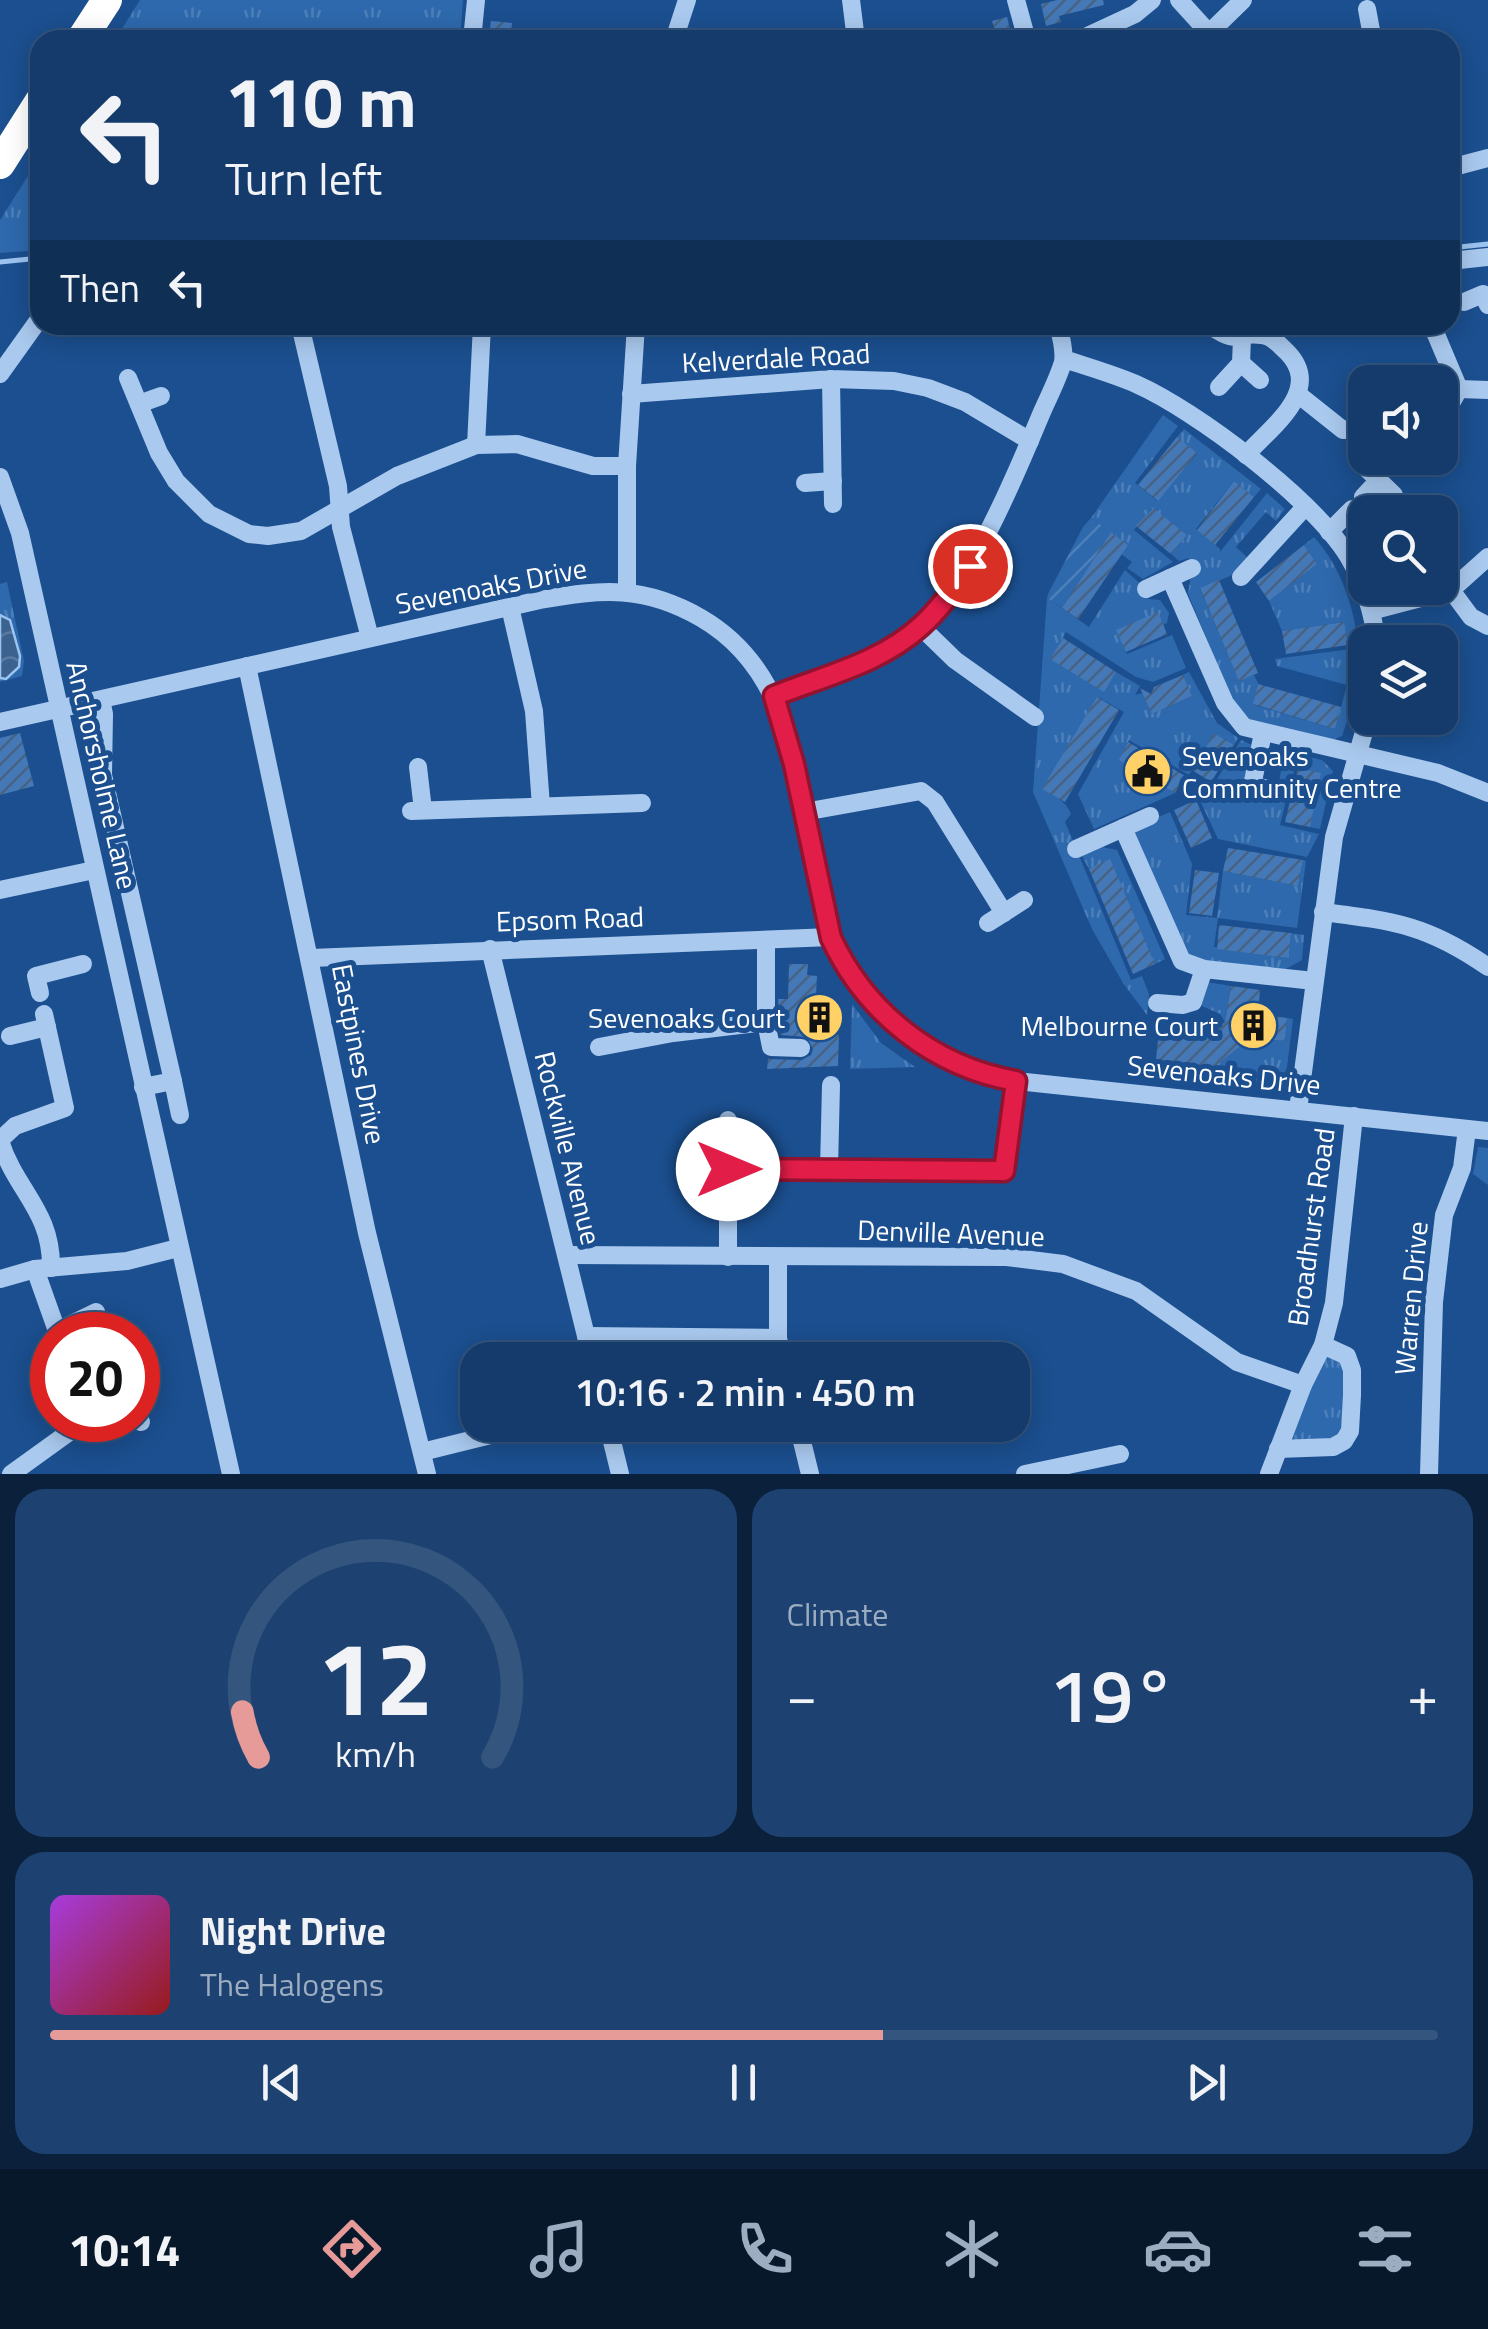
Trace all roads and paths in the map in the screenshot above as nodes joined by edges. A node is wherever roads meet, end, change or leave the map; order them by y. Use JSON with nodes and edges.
{"nodes":[{"id":1,"x":107,"y":0,"type":"edge"},
{"id":2,"x":476,"y":0,"type":"edge"},
{"id":3,"x":687,"y":0,"type":"edge"},
{"id":4,"x":852,"y":0,"type":"edge"},
{"id":5,"x":1016,"y":0,"type":"edge"},
{"id":6,"x":1152,"y":0,"type":"edge"},
{"id":7,"x":1179,"y":0,"type":"edge"},
{"id":8,"x":1243,"y":0,"type":"edge"},
{"id":9,"x":1367,"y":9,"type":"dead end"},
{"id":10,"x":88,"y":30,"type":"edge"},
{"id":11,"x":473,"y":30,"type":"edge"},
{"id":12,"x":677,"y":30,"type":"edge"},
{"id":13,"x":855,"y":30,"type":"edge"},
{"id":14,"x":1024,"y":30,"type":"edge"},
{"id":15,"x":1100,"y":30,"type":"edge"},
{"id":16,"x":1201,"y":30,"type":"edge"},
{"id":17,"x":1211,"y":30,"type":"edge"},
{"id":18,"x":1371,"y":30,"type":"edge"},
{"id":19,"x":30,"y":116,"type":"edge"},
{"id":20,"x":1488,"y":158,"type":"edge"},
{"id":21,"x":0,"y":161,"type":"edge"},
{"id":22,"x":1460,"y":165,"type":"edge"},
{"id":23,"x":1488,"y":257,"type":"edge"},
{"id":24,"x":1460,"y":259,"type":"edge"},
{"id":25,"x":1464,"y":302,"type":"dead end"},
{"id":26,"x":1488,"y":305,"type":"edge"},
{"id":27,"x":30,"y":332,"type":"edge"},
{"id":28,"x":302,"y":335,"type":"edge"},
{"id":29,"x":482,"y":335,"type":"edge"},
{"id":30,"x":635,"y":335,"type":"edge"},
{"id":31,"x":1060,"y":335,"type":"edge"},
{"id":32,"x":1227,"y":335,"type":"edge"},
{"id":33,"x":1258,"y":335,"type":"edge"},
{"id":34,"x":1281,"y":335,"type":"edge"},
{"id":35,"x":1436,"y":335,"type":"edge"},
{"id":36,"x":1242,"y":338,"type":"junction"},
{"id":37,"x":1064,"y":360,"type":"junction"},
{"id":38,"x":1241,"y":362,"type":"junction"},
{"id":39,"x":0,"y":374,"type":"edge"},
{"id":40,"x":128,"y":378,"type":"dead end"},
{"id":41,"x":831,"y":379,"type":"junction"},
{"id":42,"x":1260,"y":380,"type":"dead end"},
{"id":43,"x":1218,"y":387,"type":"dead end"},
{"id":44,"x":1460,"y":390,"type":"junction"},
{"id":45,"x":1488,"y":390,"type":"edge"},
{"id":46,"x":1458,"y":393,"type":"edge"},
{"id":47,"x":631,"y":394,"type":"junction"},
{"id":48,"x":1299,"y":395,"type":"junction"},
{"id":49,"x":161,"y":396,"type":"dead end"},
{"id":50,"x":139,"y":404,"type":"junction"},
{"id":51,"x":1348,"y":430,"type":"edge"},
{"id":52,"x":1030,"y":440,"type":"junction"},
{"id":53,"x":476,"y":446,"type":"junction"},
{"id":54,"x":1246,"y":455,"type":"junction"},
{"id":55,"x":626,"y":466,"type":"junction"},
{"id":56,"x":0,"y":477,"type":"edge"},
{"id":57,"x":833,"y":480,"type":"junction"},
{"id":58,"x":805,"y":482,"type":"dead end"},
{"id":59,"x":1394,"y":494,"type":"dead end"},
{"id":60,"x":833,"y":504,"type":"dead end"},
{"id":61,"x":1305,"y":507,"type":"junction"},
{"id":62,"x":339,"y":512,"type":"junction"},
{"id":63,"x":1330,"y":532,"type":"junction"},
{"id":64,"x":1488,"y":556,"type":"edge"},
{"id":65,"x":1192,"y":568,"type":"dead end"},
{"id":66,"x":1241,"y":576,"type":"dead end"},
{"id":67,"x":1170,"y":578,"type":"junction"},
{"id":68,"x":1458,"y":583,"type":"edge"},
{"id":69,"x":1146,"y":589,"type":"dead end"},
{"id":70,"x":626,"y":591,"type":"junction"},
{"id":71,"x":1458,"y":600,"type":"edge"},
{"id":72,"x":1393,"y":605,"type":"edge"},
{"id":73,"x":510,"y":607,"type":"junction"},
{"id":74,"x":1370,"y":611,"type":"junction"},
{"id":75,"x":1373,"y":625,"type":"edge"},
{"id":76,"x":921,"y":626,"type":"junction"},
{"id":77,"x":1488,"y":626,"type":"edge"},
{"id":78,"x":370,"y":638,"type":"junction"},
{"id":79,"x":248,"y":666,"type":"junction"},
{"id":80,"x":774,"y":696,"type":"junction"},
{"id":81,"x":101,"y":700,"type":"junction"},
{"id":82,"x":58,"y":708,"type":"junction"},
{"id":83,"x":1035,"y":717,"type":"dead end"},
{"id":84,"x":0,"y":722,"type":"edge"},
{"id":85,"x":1263,"y":733,"type":"junction"},
{"id":86,"x":1362,"y":735,"type":"edge"},
{"id":87,"x":1356,"y":754,"type":"junction"},
{"id":88,"x":417,"y":767,"type":"dead end"},
{"id":89,"x":1276,"y":790,"type":"dead end"},
{"id":90,"x":1488,"y":793,"type":"edge"},
{"id":91,"x":642,"y":803,"type":"dead end"},
{"id":92,"x":541,"y":806,"type":"junction"},
{"id":93,"x":804,"y":812,"type":"junction"},
{"id":94,"x":1150,"y":816,"type":"dead end"},
{"id":95,"x":1123,"y":828,"type":"junction"},
{"id":96,"x":1076,"y":849,"type":"dead end"},
{"id":97,"x":94,"y":870,"type":"junction"},
{"id":98,"x":0,"y":890,"type":"edge"},
{"id":99,"x":1024,"y":900,"type":"dead end"},
{"id":100,"x":1323,"y":912,"type":"junction"},
{"id":101,"x":1004,"y":913,"type":"junction"},
{"id":102,"x":988,"y":924,"type":"dead end"},
{"id":103,"x":831,"y":938,"type":"junction"},
{"id":104,"x":766,"y":940,"type":"junction"},
{"id":105,"x":490,"y":949,"type":"junction"},
{"id":106,"x":312,"y":958,"type":"junction"},
{"id":107,"x":83,"y":964,"type":"dead end"},
{"id":108,"x":1488,"y":967,"type":"edge"},
{"id":109,"x":1204,"y":969,"type":"junction"},
{"id":110,"x":1314,"y":981,"type":"junction"},
{"id":111,"x":1159,"y":982,"type":"dead end"},
{"id":112,"x":40,"y":992,"type":"dead end"},
{"id":113,"x":766,"y":1022,"type":"junction"},
{"id":114,"x":10,"y":1036,"type":"dead end"},
{"id":115,"x":600,"y":1047,"type":"dead end"},
{"id":116,"x":801,"y":1048,"type":"dead end"},
{"id":117,"x":1016,"y":1081,"type":"junction"},
{"id":118,"x":172,"y":1082,"type":"junction"},
{"id":119,"x":831,"y":1086,"type":"dead end"},
{"id":120,"x":142,"y":1087,"type":"junction"},
{"id":121,"x":1298,"y":1110,"type":"junction"},
{"id":122,"x":180,"y":1114,"type":"dead end"},
{"id":123,"x":1354,"y":1116,"type":"junction"},
{"id":124,"x":728,"y":1120,"type":"dead end"},
{"id":125,"x":1467,"y":1129,"type":"junction"},
{"id":126,"x":1488,"y":1132,"type":"edge"},
{"id":127,"x":0,"y":1140,"type":"edge"},
{"id":128,"x":728,"y":1169,"type":"junction"},
{"id":129,"x":829,"y":1169,"type":"junction"},
{"id":130,"x":178,"y":1248,"type":"junction"},
{"id":131,"x":567,"y":1255,"type":"junction"},
{"id":132,"x":728,"y":1257,"type":"junction"},
{"id":133,"x":778,"y":1257,"type":"junction"},
{"id":134,"x":43,"y":1268,"type":"junction"},
{"id":135,"x":0,"y":1279,"type":"edge"},
{"id":136,"x":53,"y":1312,"type":"edge"},
{"id":137,"x":586,"y":1336,"type":"junction"},
{"id":138,"x":778,"y":1338,"type":"junction"},
{"id":139,"x":588,"y":1342,"type":"edge"},
{"id":140,"x":779,"y":1342,"type":"edge"},
{"id":141,"x":1323,"y":1345,"type":"junction"},
{"id":142,"x":1303,"y":1385,"type":"junction"},
{"id":143,"x":55,"y":1442,"type":"edge"},
{"id":144,"x":460,"y":1442,"type":"edge"},
{"id":145,"x":612,"y":1442,"type":"edge"},
{"id":146,"x":802,"y":1442,"type":"edge"},
{"id":147,"x":1278,"y":1449,"type":"junction"},
{"id":148,"x":422,"y":1452,"type":"junction"},
{"id":149,"x":1120,"y":1454,"type":"dead end"},
{"id":150,"x":10,"y":1474,"type":"edge"},
{"id":151,"x":231,"y":1474,"type":"edge"},
{"id":152,"x":428,"y":1474,"type":"edge"},
{"id":153,"x":620,"y":1474,"type":"edge"},
{"id":154,"x":810,"y":1474,"type":"edge"},
{"id":155,"x":1025,"y":1474,"type":"edge"},
{"id":156,"x":1269,"y":1474,"type":"edge"},
{"id":157,"x":1429,"y":1474,"type":"edge"}],
"edges":[{"from":1,"to":10,"type":"highway"},
{"from":2,"to":11,"type":"street"},
{"from":3,"to":12,"type":"street"},
{"from":4,"to":13,"type":"street"},
{"from":5,"to":14,"type":"street"},
{"from":6,"to":15,"type":"street"},
{"from":7,"to":16,"type":"street"},
{"from":8,"to":17,"type":"street"},
{"from":9,"to":18,"type":"street"},
{"from":19,"to":21,"type":"highway"},
{"from":20,"to":22,"type":"street"},
{"from":23,"to":24,"type":"street"},
{"from":25,"to":26,"type":"street"},
{"from":27,"to":39,"type":"street"},
{"from":28,"to":62,"type":"street"},
{"from":29,"to":53,"type":"street"},
{"from":30,"to":47,"type":"street"},
{"from":31,"to":37,"type":"street"},
{"from":32,"to":36,"type":"street"},
{"from":33,"to":36,"type":"street"},
{"from":34,"to":48,"type":"street"},
{"from":35,"to":44,"type":"street"},
{"from":36,"to":38,"type":"street"},
{"from":37,"to":52,"type":"street"},
{"from":37,"to":54,"type":"street"},
{"from":38,"to":42,"type":"street"},
{"from":38,"to":43,"type":"street"},
{"from":40,"to":50,"type":"street"},
{"from":41,"to":47,"type":"street","name":"Kelverdale Road"},
{"from":41,"to":52,"type":"street","name":"Kelverdale Road"},
{"from":41,"to":57,"type":"street"},
{"from":44,"to":45,"type":"street"},
{"from":44,"to":46,"type":"street"},
{"from":47,"to":55,"type":"street"},
{"from":48,"to":51,"type":"street"},
{"from":48,"to":54,"type":"street"},
{"from":49,"to":50,"type":"street"},
{"from":50,"to":62,"type":"street"},
{"from":52,"to":76,"type":"street"},
{"from":53,"to":55,"type":"street"},
{"from":53,"to":62,"type":"street"},
{"from":54,"to":61,"type":"street"},
{"from":55,"to":70,"type":"street"},
{"from":56,"to":82,"type":"street","name":"Anchorsholme Lane"},
{"from":57,"to":58,"type":"street"},
{"from":57,"to":60,"type":"street"},
{"from":59,"to":63,"type":"street"},
{"from":61,"to":63,"type":"street"},
{"from":61,"to":66,"type":"street"},
{"from":62,"to":78,"type":"street"},
{"from":63,"to":74,"type":"street"},
{"from":64,"to":68,"type":"street"},
{"from":65,"to":67,"type":"street"},
{"from":67,"to":69,"type":"street"},
{"from":67,"to":85,"type":"street"},
{"from":70,"to":73,"type":"street","name":"Sevenoaks Drive"},
{"from":70,"to":80,"type":"street","name":"Sevenoaks Drive"},
{"from":71,"to":77,"type":"street"},
{"from":72,"to":74,"type":"street"},
{"from":73,"to":78,"type":"street","name":"Sevenoaks Drive"},
{"from":73,"to":92,"type":"street"},
{"from":74,"to":75,"type":"street"},
{"from":76,"to":80,"type":"street"},
{"from":76,"to":83,"type":"street"},
{"from":78,"to":79,"type":"street","name":"Sevenoaks Drive"},
{"from":79,"to":81,"type":"street","name":"Sevenoaks Drive"},
{"from":79,"to":106,"type":"street","name":"Eastpines Drive"},
{"from":80,"to":93,"type":"street","name":"Sevenoaks Drive"},
{"from":81,"to":82,"type":"street","name":"Sevenoaks Drive"},
{"from":81,"to":118,"type":"street","name":"Anchorsholme Lane"},
{"from":82,"to":84,"type":"street","name":"Sevenoaks Drive"},
{"from":82,"to":97,"type":"street","name":"Anchorsholme Lane"},
{"from":85,"to":87,"type":"street"},
{"from":85,"to":89,"type":"street"},
{"from":86,"to":87,"type":"street"},
{"from":87,"to":90,"type":"street"},
{"from":87,"to":100,"type":"street"},
{"from":88,"to":92,"type":"street"},
{"from":91,"to":92,"type":"street"},
{"from":93,"to":101,"type":"street"},
{"from":93,"to":103,"type":"street","name":"Sevenoaks Drive"},
{"from":94,"to":95,"type":"street"},
{"from":95,"to":96,"type":"street"},
{"from":95,"to":109,"type":"street"},
{"from":97,"to":98,"type":"street"},
{"from":97,"to":120,"type":"street","name":"Anchorsholme Lane"},
{"from":99,"to":101,"type":"street"},
{"from":100,"to":108,"type":"street"},
{"from":100,"to":110,"type":"street"},
{"from":101,"to":102,"type":"street"},
{"from":103,"to":104,"type":"street","name":"Epsom Road"},
{"from":103,"to":117,"type":"street","name":"Sevenoaks Drive"},
{"from":104,"to":105,"type":"street","name":"Epsom Road"},
{"from":104,"to":113,"type":"street"},
{"from":105,"to":106,"type":"street","name":"Epsom Road"},
{"from":105,"to":131,"type":"street","name":"Rockville Avenue"},
{"from":106,"to":148,"type":"street","name":"Eastpines Drive"},
{"from":107,"to":112,"type":"street"},
{"from":109,"to":110,"type":"street"},
{"from":109,"to":111,"type":"street"},
{"from":110,"to":121,"type":"street"},
{"from":113,"to":115,"type":"street"},
{"from":113,"to":116,"type":"street"},
{"from":114,"to":127,"type":"street"},
{"from":117,"to":121,"type":"street","name":"Sevenoaks Drive"},
{"from":117,"to":129,"type":"street"},
{"from":118,"to":120,"type":"street"},
{"from":118,"to":122,"type":"street","name":"Anchorsholme Lane"},
{"from":119,"to":129,"type":"street"},
{"from":120,"to":130,"type":"street","name":"Anchorsholme Lane"},
{"from":121,"to":123,"type":"street","name":"Sevenoaks Drive"},
{"from":123,"to":125,"type":"street","name":"Sevenoaks Drive"},
{"from":123,"to":141,"type":"street","name":"Broadhurst Road"},
{"from":124,"to":128,"type":"street"},
{"from":125,"to":126,"type":"street","name":"Sevenoaks Drive"},
{"from":125,"to":157,"type":"street","name":"Warren Drive"},
{"from":127,"to":134,"type":"street"},
{"from":128,"to":129,"type":"street"},
{"from":128,"to":132,"type":"street"},
{"from":130,"to":134,"type":"street"},
{"from":130,"to":151,"type":"street","name":"Anchorsholme Lane"},
{"from":131,"to":132,"type":"street","name":"Denville Avenue"},
{"from":131,"to":137,"type":"street","name":"Rockville Avenue"},
{"from":132,"to":133,"type":"street","name":"Denville Avenue"},
{"from":133,"to":138,"type":"street"},
{"from":133,"to":142,"type":"street","name":"Denville Avenue"},
{"from":134,"to":135,"type":"street"},
{"from":134,"to":136,"type":"street"},
{"from":137,"to":138,"type":"street"},
{"from":137,"to":139,"type":"street","name":"Rockville Avenue"},
{"from":138,"to":140,"type":"street"},
{"from":141,"to":142,"type":"street","name":"Broadhurst Road"},
{"from":141,"to":147,"type":"street","name":"Broadhurst Road"},
{"from":142,"to":147,"type":"street","name":"Broadhurst Road"},
{"from":143,"to":150,"type":"street"},
{"from":144,"to":148,"type":"street"},
{"from":145,"to":153,"type":"street"},
{"from":146,"to":154,"type":"street"},
{"from":147,"to":156,"type":"street","name":"Broadhurst Road"},
{"from":148,"to":152,"type":"street","name":"Eastpines Drive"},
{"from":149,"to":155,"type":"street"}]}
